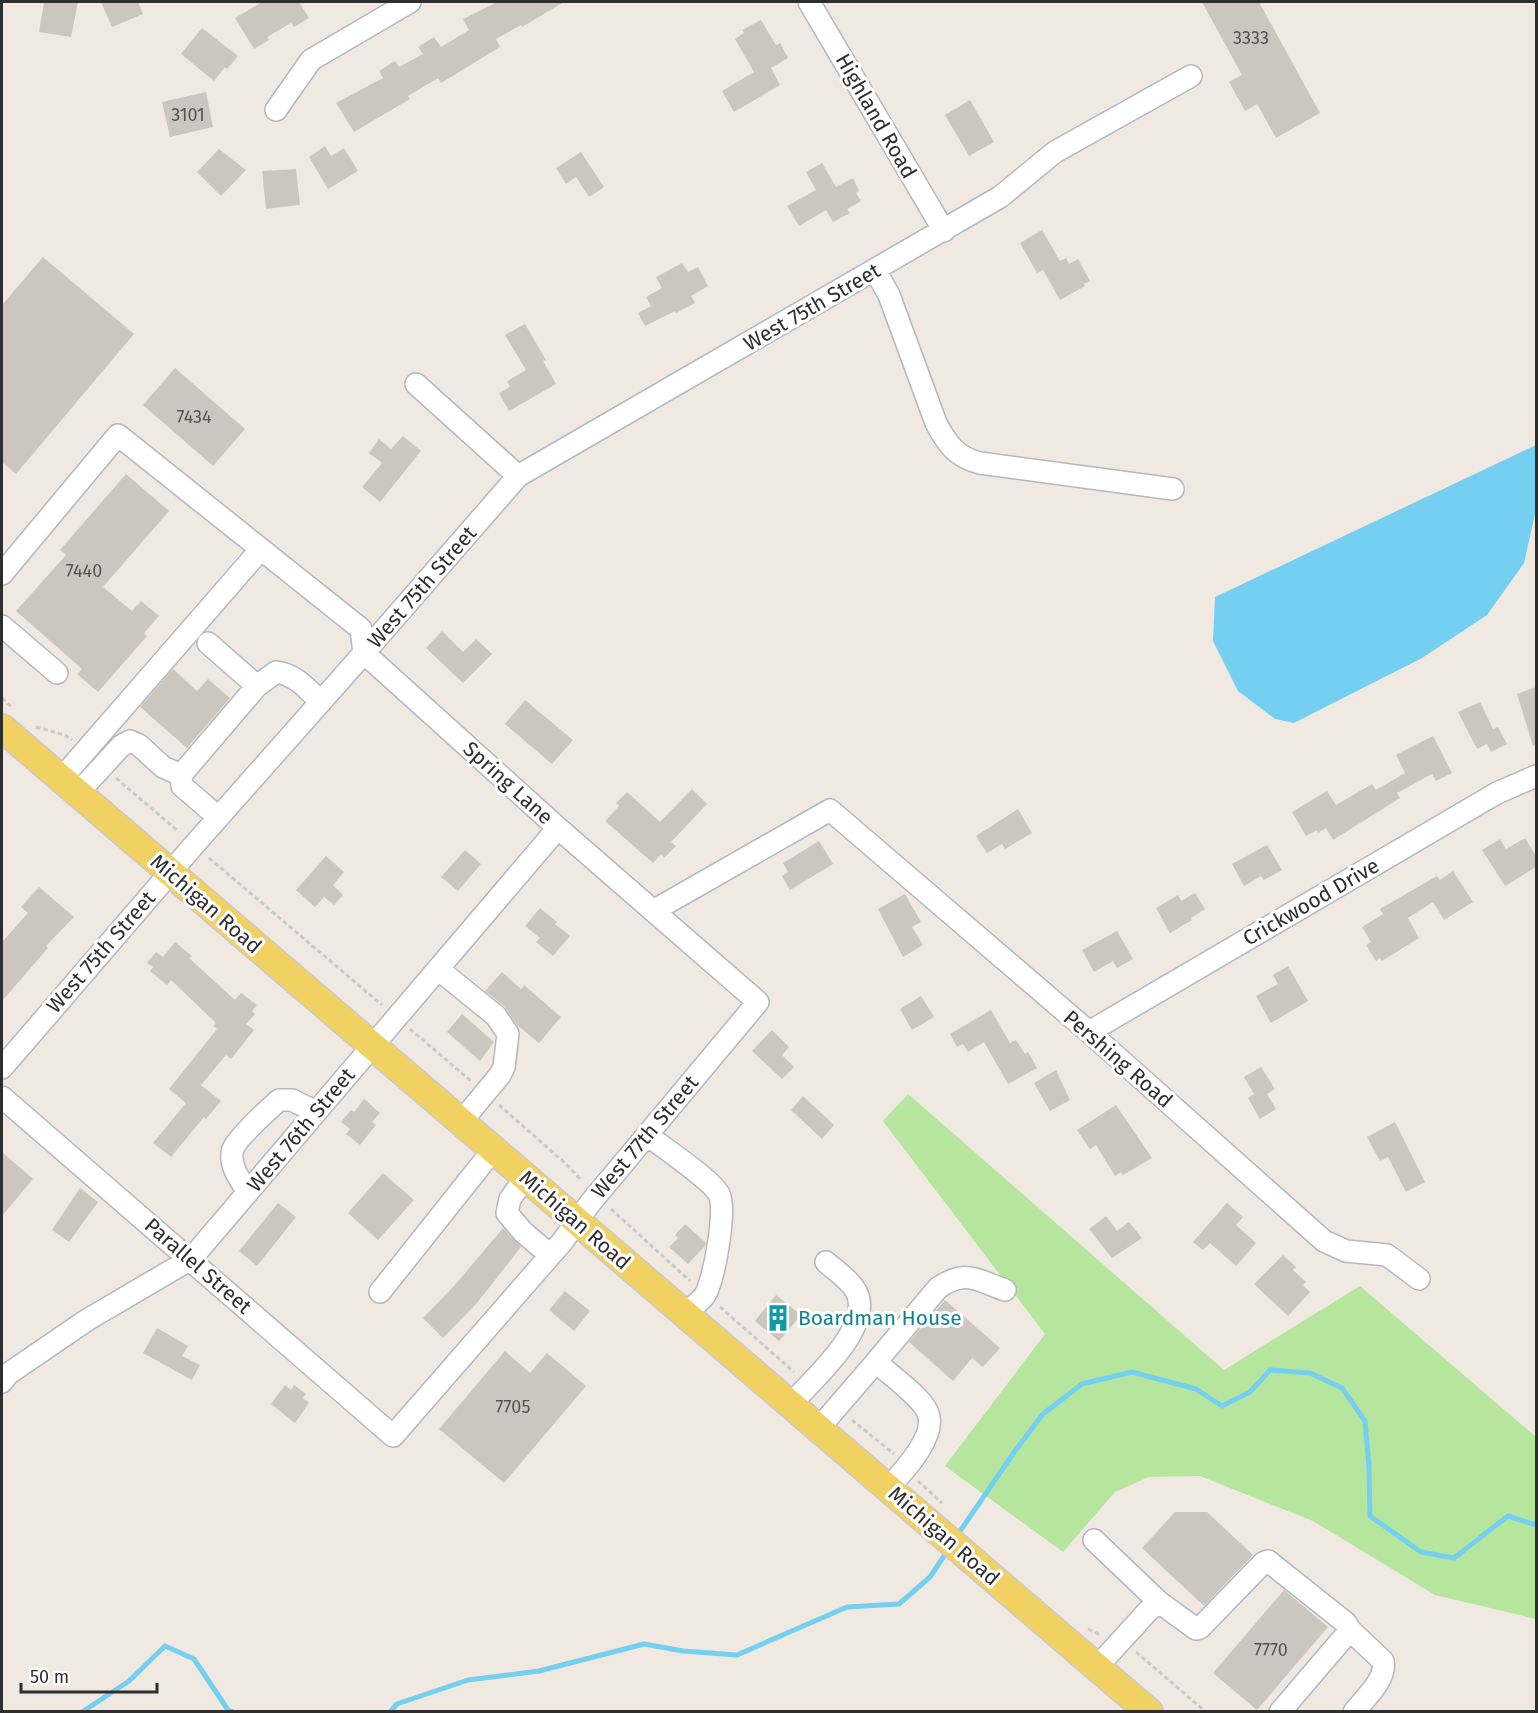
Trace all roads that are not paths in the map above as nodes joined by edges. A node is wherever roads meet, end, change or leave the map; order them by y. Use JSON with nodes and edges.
{"nodes":[{"id":1,"x":410,"y":2,"type":"edge"},
{"id":2,"x":809,"y":2,"type":"edge"},
{"id":3,"x":1191,"y":76,"type":"dead end"},
{"id":4,"x":276,"y":110,"type":"dead end"},
{"id":5,"x":944,"y":231,"type":"junction"},
{"id":6,"x":875,"y":270,"type":"junction"},
{"id":7,"x":416,"y":384,"type":"dead end"},
{"id":8,"x":519,"y":476,"type":"junction"},
{"id":9,"x":1173,"y":489,"type":"dead end"},
{"id":10,"x":266,"y":554,"type":"junction"},
{"id":11,"x":2,"y":574,"type":"edge"},
{"id":12,"x":2,"y":626,"type":"edge"},
{"id":13,"x":208,"y":644,"type":"dead end"},
{"id":14,"x":364,"y":653,"type":"junction"},
{"id":15,"x":57,"y":673,"type":"dead end"},
{"id":16,"x":257,"y":686,"type":"junction"},
{"id":17,"x":321,"y":702,"type":"junction"},
{"id":18,"x":2,"y":728,"type":"edge"},
{"id":19,"x":181,"y":775,"type":"junction"},
{"id":20,"x":1536,"y":776,"type":"edge"},
{"id":21,"x":69,"y":786,"type":"junction"},
{"id":22,"x":218,"y":817,"type":"junction"},
{"id":23,"x":558,"y":828,"type":"junction"},
{"id":24,"x":169,"y":873,"type":"junction"},
{"id":25,"x":653,"y":911,"type":"junction"},
{"id":26,"x":438,"y":969,"type":"junction"},
{"id":27,"x":758,"y":1002,"type":"joint"},
{"id":28,"x":1089,"y":1032,"type":"junction"},
{"id":29,"x":372,"y":1046,"type":"junction"},
{"id":30,"x":2,"y":1068,"type":"edge"},
{"id":31,"x":2,"y":1097,"type":"edge"},
{"id":32,"x":316,"y":1112,"type":"junction"},
{"id":33,"x":461,"y":1122,"type":"junction"},
{"id":34,"x":647,"y":1135,"type":"junction"},
{"id":35,"x":494,"y":1150,"type":"junction"},
{"id":36,"x":525,"y":1178,"type":"junction"},
{"id":37,"x":248,"y":1192,"type":"junction"},
{"id":38,"x":577,"y":1222,"type":"junction"},
{"id":39,"x":550,"y":1255,"type":"junction"},
{"id":40,"x":191,"y":1259,"type":"junction"},
{"id":41,"x":826,"y":1262,"type":"dead end"},
{"id":42,"x":1419,"y":1279,"type":"dead end"},
{"id":43,"x":1005,"y":1290,"type":"dead end"},
{"id":44,"x":380,"y":1292,"type":"dead end"},
{"id":45,"x":685,"y":1314,"type":"junction"},
{"id":46,"x":876,"y":1362,"type":"junction"},
{"id":47,"x":2,"y":1382,"type":"edge"},
{"id":48,"x":791,"y":1404,"type":"junction"},
{"id":49,"x":819,"y":1428,"type":"junction"},
{"id":50,"x":393,"y":1436,"type":"joint"},
{"id":51,"x":889,"y":1487,"type":"junction"},
{"id":52,"x":1094,"y":1540,"type":"dead end"},
{"id":53,"x":1159,"y":1602,"type":"junction"},
{"id":54,"x":1350,"y":1630,"type":"junction"},
{"id":55,"x":1097,"y":1667,"type":"junction"},
{"id":56,"x":1149,"y":1712,"type":"edge"},
{"id":57,"x":1280,"y":1712,"type":"edge"},
{"id":58,"x":1354,"y":1712,"type":"edge"}],
"edges":[{"from":1,"to":4,"type":"street"},
{"from":2,"to":5,"type":"street","name":"Highland Road"},
{"from":3,"to":5,"type":"street","name":"West 75th Street"},
{"from":5,"to":6,"type":"street","name":"West 75th Street"},
{"from":6,"to":8,"type":"street","name":"West 75th Street"},
{"from":6,"to":9,"type":"street"},
{"from":7,"to":8,"type":"street"},
{"from":8,"to":14,"type":"street","name":"West 75th Street"},
{"from":10,"to":11,"type":"street"},
{"from":10,"to":14,"type":"street"},
{"from":10,"to":21,"type":"street"},
{"from":12,"to":15,"type":"street"},
{"from":13,"to":16,"type":"street"},
{"from":14,"to":17,"type":"street","name":"West 75th Street"},
{"from":14,"to":23,"type":"street","name":"Spring Lane"},
{"from":16,"to":17,"type":"street"},
{"from":16,"to":19,"type":"street"},
{"from":17,"to":22,"type":"street","name":"West 75th Street"},
{"from":18,"to":21,"type":"main road","name":"Michigan Road"},
{"from":19,"to":21,"type":"street"},
{"from":19,"to":22,"type":"street"},
{"from":20,"to":28,"type":"street","name":"Crickwood Drive"},
{"from":21,"to":24,"type":"main road","name":"Michigan Road"},
{"from":22,"to":24,"type":"street","name":"West 75th Street"},
{"from":23,"to":25,"type":"street","name":"Spring Lane"},
{"from":23,"to":26,"type":"street","name":"West 76th Street"},
{"from":24,"to":29,"type":"main road","name":"Michigan Road"},
{"from":24,"to":30,"type":"street","name":"West 75th Street"},
{"from":25,"to":27,"type":"street","name":"Spring Lane"},
{"from":25,"to":28,"type":"street","name":"Pershing Road"},
{"from":26,"to":29,"type":"street","name":"West 76th Street"},
{"from":26,"to":33,"type":"street"},
{"from":27,"to":34,"type":"street","name":"West 77th Street"},
{"from":28,"to":42,"type":"street","name":"Pershing Road"},
{"from":29,"to":32,"type":"street","name":"West 76th Street"},
{"from":29,"to":33,"type":"main road","name":"Michigan Road"},
{"from":31,"to":40,"type":"street","name":"Parallel Street"},
{"from":32,"to":37,"type":"street","name":"West 76th Street"},
{"from":32,"to":37,"type":"street"},
{"from":33,"to":35,"type":"main road","name":"Michigan Road"},
{"from":34,"to":38,"type":"street","name":"West 77th Street"},
{"from":34,"to":45,"type":"street"},
{"from":35,"to":36,"type":"main road","name":"Michigan Road"},
{"from":35,"to":44,"type":"street"},
{"from":36,"to":38,"type":"main road","name":"Michigan Road"},
{"from":36,"to":39,"type":"street"},
{"from":37,"to":40,"type":"street","name":"West 76th Street"},
{"from":38,"to":39,"type":"street","name":"West 77th Street"},
{"from":38,"to":45,"type":"main road","name":"Michigan Road"},
{"from":39,"to":50,"type":"street","name":"West 77th Street"},
{"from":40,"to":47,"type":"street","name":"West 76th Street"},
{"from":40,"to":50,"type":"street","name":"Parallel Street"},
{"from":41,"to":48,"type":"street"},
{"from":43,"to":46,"type":"street"},
{"from":45,"to":48,"type":"main road","name":"Michigan Road"},
{"from":46,"to":49,"type":"street"},
{"from":46,"to":51,"type":"street"},
{"from":48,"to":49,"type":"main road","name":"Michigan Road"},
{"from":49,"to":51,"type":"main road","name":"Michigan Road"},
{"from":51,"to":55,"type":"main road","name":"Michigan Road"},
{"from":52,"to":53,"type":"street"},
{"from":53,"to":54,"type":"street"},
{"from":53,"to":55,"type":"street"},
{"from":54,"to":57,"type":"street"},
{"from":54,"to":58,"type":"street"},
{"from":55,"to":56,"type":"main road","name":"Michigan Road"}]}
